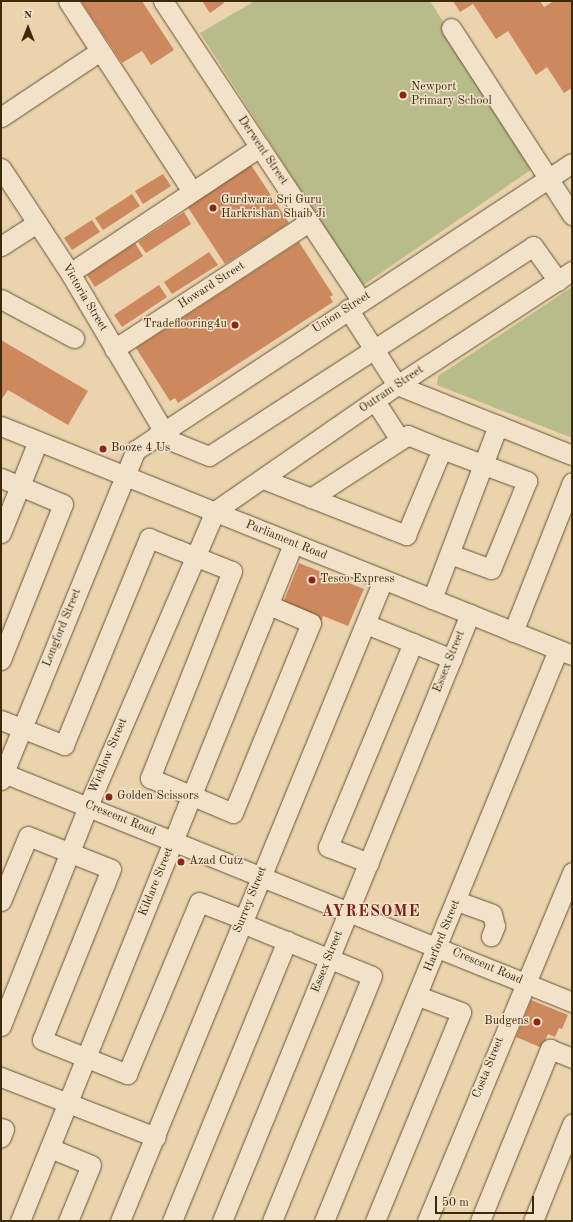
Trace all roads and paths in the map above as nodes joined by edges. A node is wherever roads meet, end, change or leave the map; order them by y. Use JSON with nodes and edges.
{"nodes":[{"id":1,"x":68,"y":1,"type":"edge"},
{"id":2,"x":163,"y":1,"type":"edge"},
{"id":3,"x":451,"y":28,"type":"dead end"},
{"id":4,"x":100,"y":51,"type":"junction"},
{"id":5,"x":1,"y":118,"type":"edge"},
{"id":6,"x":260,"y":147,"type":"junction"},
{"id":7,"x":572,"y":163,"type":"edge"},
{"id":8,"x":1,"y":168,"type":"edge"},
{"id":9,"x":549,"y":178,"type":"junction"},
{"id":10,"x":191,"y":190,"type":"junction"},
{"id":11,"x":572,"y":215,"type":"edge"},
{"id":12,"x":310,"y":222,"type":"junction"},
{"id":13,"x":37,"y":223,"type":"junction"},
{"id":14,"x":1,"y":246,"type":"edge"},
{"id":15,"x":70,"y":273,"type":"junction"},
{"id":16,"x":565,"y":276,"type":"edge"},
{"id":17,"x":1,"y":299,"type":"edge"},
{"id":18,"x":355,"y":304,"type":"junction"},
{"id":19,"x":74,"y":338,"type":"dead end"},
{"id":20,"x":114,"y":349,"type":"junction"},
{"id":21,"x":374,"y":349,"type":"junction"},
{"id":22,"x":397,"y":385,"type":"junction"},
{"id":23,"x":374,"y":401,"type":"junction"},
{"id":24,"x":498,"y":425,"type":"junction"},
{"id":25,"x":1,"y":426,"type":"edge"},
{"id":26,"x":160,"y":432,"type":"junction"},
{"id":27,"x":400,"y":440,"type":"junction"},
{"id":28,"x":38,"y":441,"type":"junction"},
{"id":29,"x":442,"y":449,"type":"junction"},
{"id":30,"x":572,"y":455,"type":"edge"},
{"id":31,"x":483,"y":464,"type":"junction"},
{"id":32,"x":125,"y":475,"type":"junction"},
{"id":33,"x":1,"y":478,"type":"edge"},
{"id":34,"x":263,"y":479,"type":"junction"},
{"id":35,"x":572,"y":482,"type":"edge"},
{"id":36,"x":20,"y":486,"type":"junction"},
{"id":37,"x":311,"y":498,"type":"junction"},
{"id":38,"x":215,"y":512,"type":"junction"},
{"id":39,"x":1,"y":533,"type":"edge"},
{"id":40,"x":293,"y":544,"type":"junction"},
{"id":41,"x":450,"y":554,"type":"junction"},
{"id":42,"x":196,"y":556,"type":"junction"},
{"id":43,"x":383,"y":580,"type":"junction"},
{"id":44,"x":432,"y":599,"type":"junction"},
{"id":45,"x":269,"y":605,"type":"junction"},
{"id":46,"x":470,"y":614,"type":"junction"},
{"id":47,"x":366,"y":624,"type":"junction"},
{"id":48,"x":514,"y":632,"type":"junction"},
{"id":49,"x":413,"y":643,"type":"junction"},
{"id":50,"x":565,"y":652,"type":"edge"},
{"id":51,"x":452,"y":659,"type":"junction"},
{"id":52,"x":1,"y":660,"type":"edge"},
{"id":53,"x":1,"y":720,"type":"edge"},
{"id":54,"x":22,"y":728,"type":"junction"},
{"id":55,"x":2,"y":775,"type":"edge"},
{"id":56,"x":192,"y":796,"type":"junction"},
{"id":57,"x":88,"y":806,"type":"junction"},
{"id":58,"x":174,"y":840,"type":"junction"},
{"id":59,"x":70,"y":852,"type":"junction"},
{"id":60,"x":369,"y":863,"type":"junction"},
{"id":61,"x":572,"y":872,"type":"edge"},
{"id":62,"x":260,"y":877,"type":"junction"},
{"id":63,"x":1,"y":901,"type":"edge"},
{"id":64,"x":457,"y":901,"type":"junction"},
{"id":65,"x":348,"y":914,"type":"junction"},
{"id":66,"x":243,"y":921,"type":"junction"},
{"id":67,"x":491,"y":936,"type":"dead end"},
{"id":68,"x":287,"y":941,"type":"junction"},
{"id":69,"x":439,"y":947,"type":"junction"},
{"id":70,"x":330,"y":958,"type":"junction"},
{"id":71,"x":524,"y":983,"type":"junction"},
{"id":72,"x":418,"y":996,"type":"junction"},
{"id":73,"x":572,"y":1002,"type":"edge"},
{"id":74,"x":1,"y":1026,"type":"edge"},
{"id":75,"x":86,"y":1058,"type":"junction"},
{"id":76,"x":572,"y":1058,"type":"edge"},
{"id":77,"x":1,"y":1077,"type":"edge"},
{"id":78,"x":68,"y":1104,"type":"junction"},
{"id":79,"x":572,"y":1124,"type":"edge"},
{"id":80,"x":1,"y":1128,"type":"edge"},
{"id":81,"x":1,"y":1137,"type":"edge"},
{"id":82,"x":156,"y":1137,"type":"junction"},
{"id":83,"x":50,"y":1148,"type":"junction"},
{"id":84,"x":20,"y":1221,"type":"edge"},
{"id":85,"x":68,"y":1221,"type":"edge"},
{"id":86,"x":120,"y":1221,"type":"edge"},
{"id":87,"x":172,"y":1221,"type":"edge"},
{"id":88,"x":222,"y":1221,"type":"edge"},
{"id":89,"x":272,"y":1221,"type":"edge"},
{"id":90,"x":324,"y":1221,"type":"edge"},
{"id":91,"x":376,"y":1221,"type":"edge"},
{"id":92,"x":427,"y":1221,"type":"edge"},
{"id":93,"x":480,"y":1221,"type":"edge"},
{"id":94,"x":533,"y":1221,"type":"edge"}],
"edges":[{"from":1,"to":4,"type":"street"},
{"from":2,"to":6,"type":"street","name":"Derwent Street"},
{"from":3,"to":9,"type":"street"},
{"from":4,"to":5,"type":"street"},
{"from":4,"to":10,"type":"street"},
{"from":6,"to":10,"type":"street"},
{"from":6,"to":12,"type":"street","name":"Derwent Street"},
{"from":7,"to":9,"type":"street","name":"Union Street"},
{"from":8,"to":13,"type":"street","name":"Victoria Street"},
{"from":9,"to":11,"type":"street"},
{"from":9,"to":18,"type":"street","name":"Union Street"},
{"from":10,"to":15,"type":"street"},
{"from":12,"to":18,"type":"street","name":"Derwent Street"},
{"from":12,"to":20,"type":"street","name":"Howard Street"},
{"from":13,"to":14,"type":"street"},
{"from":13,"to":15,"type":"street","name":"Victoria Street"},
{"from":15,"to":20,"type":"street","name":"Victoria Street"},
{"from":16,"to":21,"type":"street"},
{"from":16,"to":22,"type":"street","name":"Outram Street"},
{"from":17,"to":19,"type":"street"},
{"from":18,"to":21,"type":"street","name":"Derwent Street"},
{"from":18,"to":26,"type":"street","name":"Union Street"},
{"from":20,"to":26,"type":"street","name":"Victoria Street"},
{"from":21,"to":22,"type":"street","name":"Derwent Street"},
{"from":21,"to":26,"type":"street"},
{"from":22,"to":23,"type":"street","name":"Outram Street"},
{"from":22,"to":24,"type":"street"},
{"from":23,"to":27,"type":"street"},
{"from":23,"to":34,"type":"street","name":"Outram Street"},
{"from":24,"to":30,"type":"street"},
{"from":24,"to":31,"type":"street"},
{"from":25,"to":28,"type":"street","name":"Parliament Road"},
{"from":26,"to":32,"type":"street","name":"Union Street"},
{"from":27,"to":29,"type":"street"},
{"from":27,"to":37,"type":"street"},
{"from":28,"to":32,"type":"street","name":"Parliament Road"},
{"from":28,"to":36,"type":"street"},
{"from":29,"to":31,"type":"street"},
{"from":29,"to":37,"type":"street"},
{"from":31,"to":41,"type":"street"},
{"from":31,"to":41,"type":"street"},
{"from":32,"to":38,"type":"street","name":"Parliament Road"},
{"from":32,"to":54,"type":"street","name":"Longford Street"},
{"from":33,"to":36,"type":"street"},
{"from":34,"to":37,"type":"street"},
{"from":34,"to":38,"type":"street","name":"Outram Street"},
{"from":35,"to":48,"type":"street"},
{"from":36,"to":39,"type":"street"},
{"from":36,"to":52,"type":"street"},
{"from":38,"to":40,"type":"street","name":"Parliament Road"},
{"from":38,"to":42,"type":"street","name":"Wicklow Street"},
{"from":40,"to":43,"type":"street","name":"Parliament Road"},
{"from":40,"to":45,"type":"street","name":"Kildare Street"},
{"from":41,"to":44,"type":"street"},
{"from":42,"to":54,"type":"street"},
{"from":42,"to":56,"type":"street"},
{"from":42,"to":57,"type":"street","name":"Wicklow Street"},
{"from":43,"to":44,"type":"street","name":"Parliament Road"},
{"from":43,"to":47,"type":"street","name":"Surrey Street"},
{"from":44,"to":46,"type":"street","name":"Parliament Road"},
{"from":45,"to":56,"type":"street","name":"Kildare Street"},
{"from":45,"to":56,"type":"street"},
{"from":46,"to":48,"type":"street","name":"Parliament Road"},
{"from":46,"to":51,"type":"street","name":"Essex Street"},
{"from":47,"to":49,"type":"street"},
{"from":47,"to":62,"type":"street","name":"Surrey Street"},
{"from":48,"to":50,"type":"street","name":"Parliament Road"},
{"from":49,"to":51,"type":"street"},
{"from":49,"to":60,"type":"street"},
{"from":50,"to":64,"type":"street","name":"Harford Street"},
{"from":51,"to":60,"type":"street","name":"Essex Street"},
{"from":53,"to":54,"type":"street"},
{"from":54,"to":55,"type":"street","name":"Longford Street"},
{"from":55,"to":57,"type":"street","name":"Crescent Road"},
{"from":56,"to":58,"type":"street","name":"Kildare Street"},
{"from":57,"to":58,"type":"street","name":"Crescent Road"},
{"from":57,"to":59,"type":"street","name":"Wicklow Street"},
{"from":58,"to":62,"type":"street","name":"Crescent Road"},
{"from":58,"to":75,"type":"street","name":"Kildare Street"},
{"from":59,"to":63,"type":"street"},
{"from":59,"to":74,"type":"street","name":"Wicklow Street"},
{"from":59,"to":75,"type":"street"},
{"from":60,"to":65,"type":"street","name":"Essex Street"},
{"from":61,"to":71,"type":"street","name":"Costa Street"},
{"from":62,"to":65,"type":"street","name":"Crescent Road"},
{"from":62,"to":66,"type":"street","name":"Surrey Street"},
{"from":64,"to":67,"type":"street"},
{"from":64,"to":69,"type":"street","name":"Harford Street"},
{"from":65,"to":69,"type":"street","name":"Crescent Road"},
{"from":65,"to":70,"type":"street","name":"Essex Street"},
{"from":66,"to":68,"type":"street"},
{"from":66,"to":75,"type":"street"},
{"from":66,"to":82,"type":"street","name":"Surrey Street"},
{"from":68,"to":70,"type":"street"},
{"from":68,"to":87,"type":"street"},
{"from":69,"to":71,"type":"street","name":"Crescent Road"},
{"from":69,"to":72,"type":"street","name":"Harford Street"},
{"from":70,"to":88,"type":"street","name":"Essex Street"},
{"from":70,"to":89,"type":"street"},
{"from":71,"to":73,"type":"street","name":"Crescent Road"},
{"from":71,"to":92,"type":"street","name":"Costa Street"},
{"from":72,"to":90,"type":"street","name":"Harford Street"},
{"from":72,"to":91,"type":"street"},
{"from":75,"to":78,"type":"street","name":"Kildare Street"},
{"from":76,"to":93,"type":"street"},
{"from":77,"to":78,"type":"street"},
{"from":78,"to":82,"type":"street"},
{"from":78,"to":83,"type":"street","name":"Kildare Street"},
{"from":79,"to":94,"type":"street"},
{"from":80,"to":81,"type":"street"},
{"from":82,"to":86,"type":"street","name":"Surrey Street"},
{"from":83,"to":84,"type":"street","name":"Kildare Street"},
{"from":83,"to":85,"type":"street"}]}
